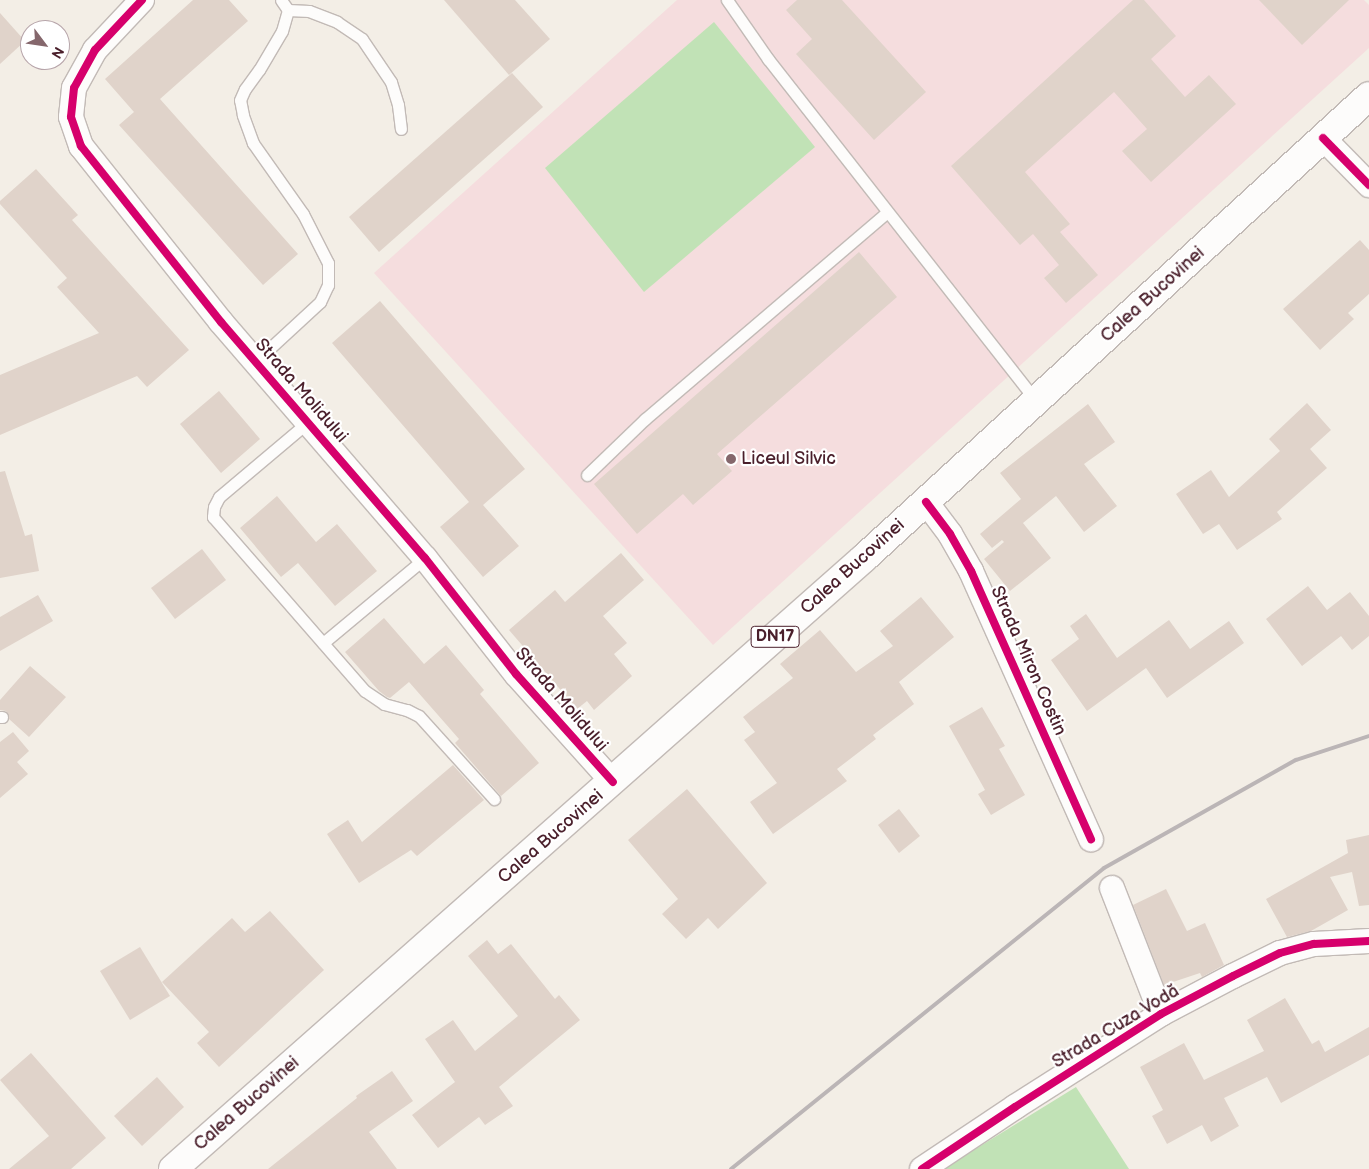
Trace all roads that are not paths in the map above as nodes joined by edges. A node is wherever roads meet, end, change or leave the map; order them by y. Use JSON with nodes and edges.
{"nodes":[{"id":1,"x":142,"y":0,"type":"edge"},
{"id":2,"x":727,"y":0,"type":"edge"},
{"id":3,"x":284,"y":5,"type":"edge"},
{"id":4,"x":1369,"y":96,"type":"edge"},
{"id":5,"x":401,"y":130,"type":"dead end"},
{"id":6,"x":1322,"y":138,"type":"junction"},
{"id":7,"x":1369,"y":185,"type":"edge"},
{"id":8,"x":887,"y":212,"type":"junction"},
{"id":9,"x":256,"y":361,"type":"junction"},
{"id":10,"x":1036,"y":401,"type":"junction"},
{"id":11,"x":308,"y":422,"type":"junction"},
{"id":12,"x":587,"y":475,"type":"dead end"},
{"id":13,"x":926,"y":502,"type":"junction"},
{"id":14,"x":425,"y":558,"type":"junction"},
{"id":15,"x":323,"y":643,"type":"junction"},
{"id":16,"x":613,"y":782,"type":"junction"},
{"id":17,"x":494,"y":799,"type":"dead end"},
{"id":18,"x":1091,"y":839,"type":"dead end"},
{"id":19,"x":1112,"y":888,"type":"dead end"},
{"id":20,"x":1369,"y":940,"type":"edge"},
{"id":21,"x":1161,"y":1014,"type":"junction"},
{"id":22,"x":173,"y":1169,"type":"edge"},
{"id":23,"x":922,"y":1169,"type":"edge"}],
"edges":[{"from":1,"to":9,"type":"street","name":"Strada Molidului"},
{"from":2,"to":8,"type":"lane"},
{"from":3,"to":5,"type":"lane"},
{"from":3,"to":9,"type":"lane"},
{"from":4,"to":6,"type":"highway","name":"Calea Bucovinei","number":"DN17"},
{"from":6,"to":7,"type":"street"},
{"from":6,"to":10,"type":"highway","name":"Calea Bucovinei","number":"DN17"},
{"from":8,"to":10,"type":"lane"},
{"from":8,"to":12,"type":"lane"},
{"from":9,"to":11,"type":"street","name":"Strada Molidului"},
{"from":10,"to":13,"type":"highway","name":"Calea Bucovinei","number":"DN17"},
{"from":11,"to":14,"type":"street","name":"Strada Molidului"},
{"from":11,"to":15,"type":"lane"},
{"from":13,"to":16,"type":"highway","name":"Calea Bucovinei","number":"DN17"},
{"from":13,"to":18,"type":"street","name":"Strada Miron Costin"},
{"from":14,"to":15,"type":"lane"},
{"from":14,"to":16,"type":"street","name":"Strada Molidului"},
{"from":15,"to":17,"type":"lane"},
{"from":16,"to":22,"type":"highway","name":"Calea Bucovinei","number":"DN17"},
{"from":19,"to":21,"type":"street"},
{"from":20,"to":21,"type":"street","name":"Strada Cuza Vodă"},
{"from":21,"to":23,"type":"street","name":"Strada Cuza Vodă"}]}
